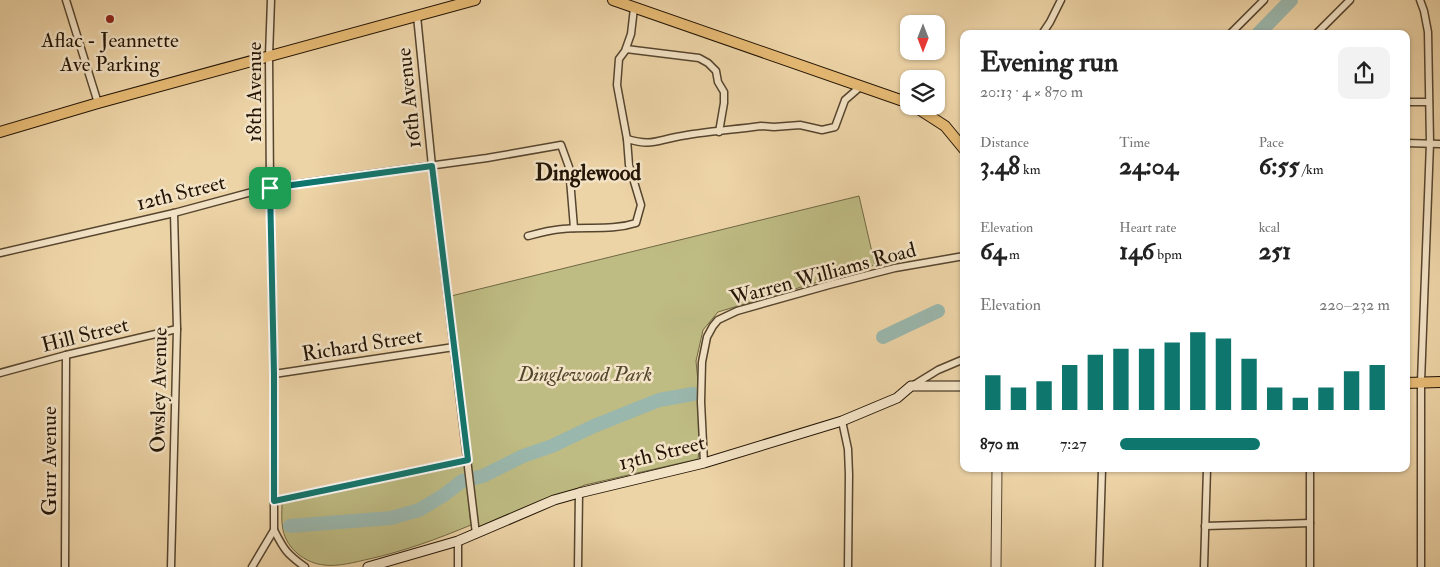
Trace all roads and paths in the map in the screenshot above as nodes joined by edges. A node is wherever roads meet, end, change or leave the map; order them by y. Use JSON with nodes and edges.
{"nodes":[{"id":1,"x":66,"y":0,"type":"edge"},
{"id":2,"x":271,"y":0,"type":"edge"},
{"id":3,"x":475,"y":0,"type":"edge"},
{"id":4,"x":613,"y":0,"type":"edge"},
{"id":5,"x":1061,"y":0,"type":"edge"},
{"id":6,"x":1264,"y":0,"type":"edge"},
{"id":7,"x":1350,"y":0,"type":"edge"},
{"id":8,"x":1420,"y":0,"type":"edge"},
{"id":9,"x":634,"y":8,"type":"junction"},
{"id":10,"x":417,"y":16,"type":"junction"},
{"id":11,"x":1045,"y":30,"type":"edge"},
{"id":12,"x":1234,"y":30,"type":"edge"},
{"id":13,"x":1320,"y":30,"type":"edge"},
{"id":14,"x":626,"y":49,"type":"junction"},
{"id":15,"x":269,"y":56,"type":"junction"},
{"id":16,"x":860,"y":86,"type":"junction"},
{"id":17,"x":900,"y":100,"type":"edge"},
{"id":18,"x":98,"y":102,"type":"junction"},
{"id":19,"x":1410,"y":102,"type":"edge"},
{"id":20,"x":1429,"y":102,"type":"junction"},
{"id":21,"x":928,"y":115,"type":"edge"},
{"id":22,"x":0,"y":132,"type":"edge"},
{"id":23,"x":719,"y":132,"type":"junction"},
{"id":24,"x":960,"y":137,"type":"edge"},
{"id":25,"x":627,"y":139,"type":"junction"},
{"id":26,"x":1410,"y":143,"type":"edge"},
{"id":27,"x":1430,"y":144,"type":"junction"},
{"id":28,"x":1440,"y":144,"type":"edge"},
{"id":29,"x":432,"y":166,"type":"junction"},
{"id":30,"x":270,"y":188,"type":"junction"},
{"id":31,"x":174,"y":213,"type":"junction"},
{"id":32,"x":574,"y":228,"type":"junction"},
{"id":33,"x":528,"y":236,"type":"dead end"},
{"id":34,"x":0,"y":253,"type":"edge"},
{"id":35,"x":960,"y":257,"type":"edge"},
{"id":36,"x":177,"y":329,"type":"junction"},
{"id":37,"x":454,"y":347,"type":"junction"},
{"id":38,"x":66,"y":355,"type":"junction"},
{"id":39,"x":960,"y":360,"type":"edge"},
{"id":40,"x":0,"y":373,"type":"edge"},
{"id":41,"x":274,"y":374,"type":"junction"},
{"id":42,"x":1421,"y":382,"type":"junction"},
{"id":43,"x":1440,"y":382,"type":"edge"},
{"id":44,"x":1410,"y":383,"type":"edge"},
{"id":45,"x":911,"y":386,"type":"junction"},
{"id":46,"x":960,"y":386,"type":"edge"},
{"id":47,"x":842,"y":421,"type":"junction"},
{"id":48,"x":468,"y":460,"type":"junction"},
{"id":49,"x":704,"y":463,"type":"junction"},
{"id":50,"x":997,"y":472,"type":"edge"},
{"id":51,"x":1102,"y":472,"type":"edge"},
{"id":52,"x":1207,"y":472,"type":"edge"},
{"id":53,"x":1310,"y":472,"type":"edge"},
{"id":54,"x":579,"y":493,"type":"junction"},
{"id":55,"x":274,"y":501,"type":"junction"},
{"id":56,"x":1310,"y":523,"type":"junction"},
{"id":57,"x":1205,"y":526,"type":"junction"},
{"id":58,"x":274,"y":530,"type":"junction"},
{"id":59,"x":476,"y":534,"type":"junction"},
{"id":60,"x":458,"y":541,"type":"junction"},
{"id":61,"x":65,"y":567,"type":"edge"},
{"id":62,"x":171,"y":567,"type":"edge"},
{"id":63,"x":252,"y":567,"type":"edge"},
{"id":64,"x":305,"y":567,"type":"edge"},
{"id":65,"x":368,"y":567,"type":"edge"},
{"id":66,"x":458,"y":567,"type":"edge"},
{"id":67,"x":578,"y":567,"type":"edge"},
{"id":68,"x":848,"y":567,"type":"edge"},
{"id":69,"x":996,"y":567,"type":"edge"},
{"id":70,"x":1099,"y":567,"type":"edge"},
{"id":71,"x":1204,"y":567,"type":"edge"},
{"id":72,"x":1310,"y":567,"type":"edge"},
{"id":73,"x":1421,"y":567,"type":"edge"}],
"edges":[{"from":1,"to":18,"type":"street"},
{"from":2,"to":15,"type":"street","name":"18th Avenue"},
{"from":3,"to":10,"type":"main road"},
{"from":4,"to":9,"type":"main road"},
{"from":5,"to":11,"type":"street"},
{"from":6,"to":12,"type":"street"},
{"from":7,"to":13,"type":"street"},
{"from":8,"to":20,"type":"street"},
{"from":9,"to":14,"type":"street"},
{"from":9,"to":16,"type":"main road"},
{"from":10,"to":15,"type":"main road"},
{"from":10,"to":29,"type":"street","name":"16th Avenue"},
{"from":14,"to":23,"type":"street"},
{"from":14,"to":25,"type":"street"},
{"from":15,"to":18,"type":"main road"},
{"from":15,"to":30,"type":"street","name":"18th Avenue"},
{"from":16,"to":17,"type":"main road"},
{"from":16,"to":23,"type":"street"},
{"from":18,"to":22,"type":"main road"},
{"from":19,"to":20,"type":"street"},
{"from":20,"to":27,"type":"street"},
{"from":21,"to":24,"type":"main road"},
{"from":23,"to":25,"type":"street"},
{"from":25,"to":32,"type":"street"},
{"from":26,"to":27,"type":"street"},
{"from":27,"to":28,"type":"street"},
{"from":27,"to":42,"type":"street"},
{"from":29,"to":30,"type":"street","name":"12th Street"},
{"from":29,"to":32,"type":"street","name":"12th Street"},
{"from":29,"to":37,"type":"street","name":"16th Avenue"},
{"from":30,"to":31,"type":"street","name":"12th Street"},
{"from":30,"to":41,"type":"street","name":"18th Avenue"},
{"from":31,"to":34,"type":"street","name":"12th Street"},
{"from":31,"to":36,"type":"street","name":"Owsley Avenue"},
{"from":32,"to":33,"type":"street"},
{"from":35,"to":49,"type":"street","name":"Warren Williams Road"},
{"from":36,"to":38,"type":"street","name":"Hill Street"},
{"from":36,"to":62,"type":"street","name":"Owsley Avenue"},
{"from":37,"to":41,"type":"street","name":"Richard Street"},
{"from":37,"to":48,"type":"street","name":"16th Avenue"},
{"from":38,"to":40,"type":"street","name":"Hill Street"},
{"from":38,"to":61,"type":"street","name":"Gurr Avenue"},
{"from":39,"to":45,"type":"street"},
{"from":41,"to":55,"type":"street","name":"18th Avenue"},
{"from":42,"to":43,"type":"main road"},
{"from":42,"to":44,"type":"main road"},
{"from":42,"to":73,"type":"street"},
{"from":45,"to":46,"type":"main road"},
{"from":45,"to":47,"type":"main road","name":"13th Street"},
{"from":47,"to":49,"type":"main road","name":"13th Street"},
{"from":47,"to":68,"type":"street"},
{"from":48,"to":55,"type":"street"},
{"from":48,"to":59,"type":"street","name":"16th Avenue"},
{"from":49,"to":54,"type":"main road","name":"13th Street"},
{"from":50,"to":69,"type":"main road"},
{"from":51,"to":70,"type":"street"},
{"from":52,"to":57,"type":"street"},
{"from":53,"to":56,"type":"street"},
{"from":54,"to":59,"type":"main road","name":"13th Street"},
{"from":54,"to":67,"type":"street"},
{"from":55,"to":58,"type":"street","name":"18th Avenue"},
{"from":56,"to":57,"type":"street"},
{"from":56,"to":72,"type":"street"},
{"from":57,"to":71,"type":"street"},
{"from":58,"to":63,"type":"street"},
{"from":58,"to":64,"type":"street"},
{"from":59,"to":60,"type":"main road","name":"13th Street"},
{"from":60,"to":65,"type":"main road","name":"13th Street"},
{"from":60,"to":66,"type":"street"}]}
